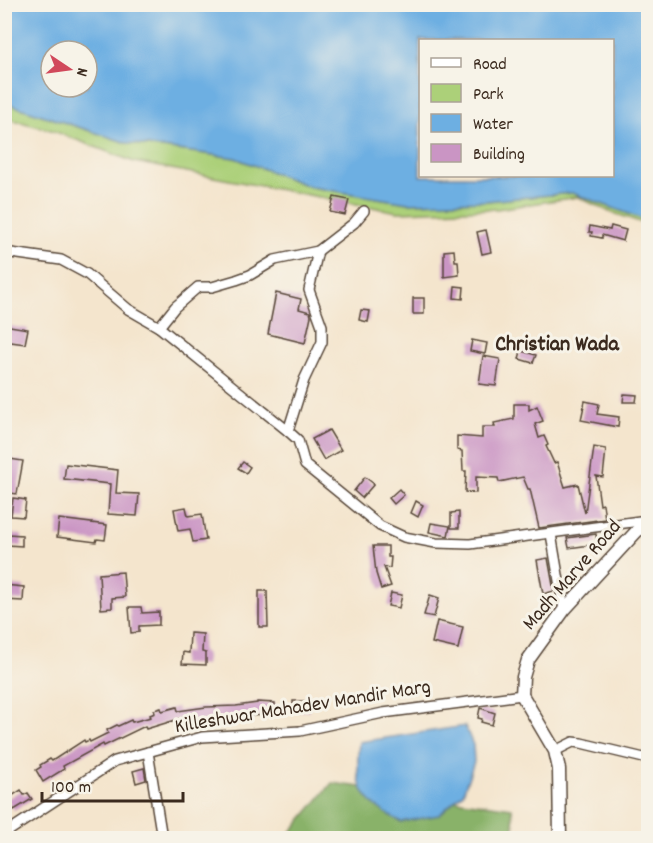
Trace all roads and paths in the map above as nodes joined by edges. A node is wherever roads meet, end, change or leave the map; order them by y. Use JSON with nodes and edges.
{"nodes":[{"id":1,"x":364,"y":211,"type":"dead end"},
{"id":2,"x":318,"y":250,"type":"junction"},
{"id":3,"x":4,"y":252,"type":"edge"},
{"id":4,"x":159,"y":327,"type":"junction"},
{"id":5,"x":288,"y":431,"type":"junction"},
{"id":6,"x":648,"y":519,"type":"edge"},
{"id":7,"x":551,"y":534,"type":"junction"},
{"id":8,"x":564,"y":610,"type":"junction"},
{"id":9,"x":522,"y":695,"type":"junction"},
{"id":10,"x":555,"y":751,"type":"junction"},
{"id":11,"x":148,"y":752,"type":"junction"},
{"id":12,"x":648,"y":759,"type":"edge"},
{"id":13,"x":4,"y":834,"type":"edge"},
{"id":14,"x":162,"y":838,"type":"edge"},
{"id":15,"x":560,"y":838,"type":"edge"}],
"edges":[{"from":1,"to":2,"type":"street"},
{"from":2,"to":4,"type":"street"},
{"from":2,"to":5,"type":"street"},
{"from":3,"to":4,"type":"street"},
{"from":4,"to":5,"type":"street"},
{"from":5,"to":7,"type":"street"},
{"from":6,"to":7,"type":"street"},
{"from":6,"to":8,"type":"street","name":"Madh Marve Road"},
{"from":7,"to":8,"type":"street"},
{"from":8,"to":9,"type":"street","name":"Madh Marve Road"},
{"from":9,"to":10,"type":"street"},
{"from":9,"to":11,"type":"street","name":"Killeshwar Mahadev Mandir Marg"},
{"from":10,"to":12,"type":"street"},
{"from":10,"to":15,"type":"street"},
{"from":11,"to":13,"type":"street","name":"Killeshwar Mahadev Mandir Marg"},
{"from":11,"to":14,"type":"street"}]}
